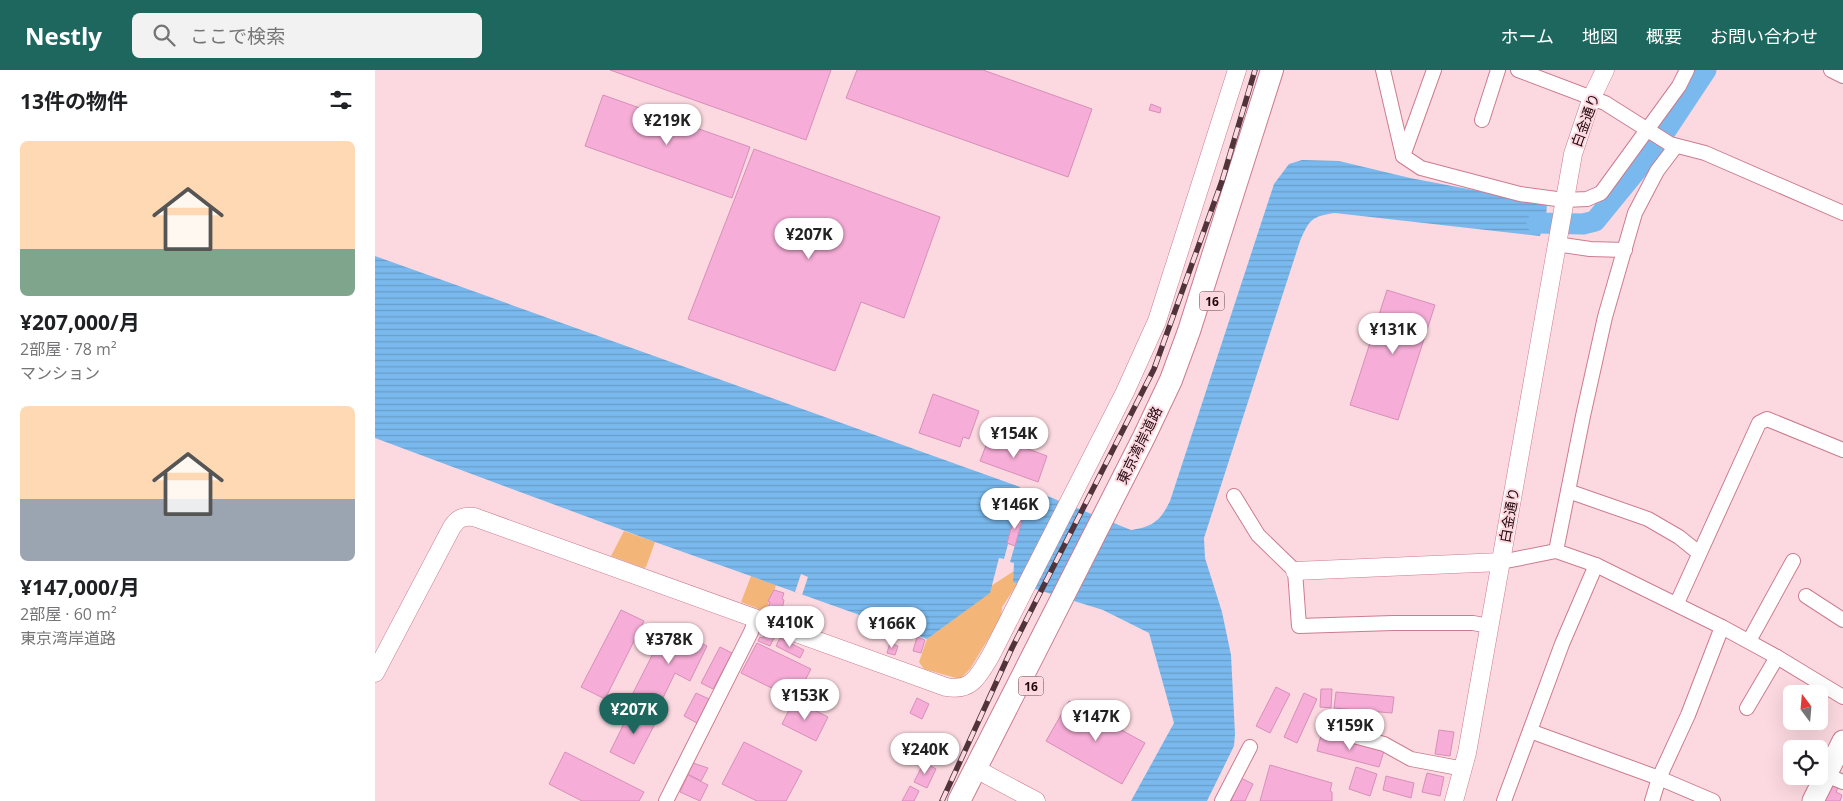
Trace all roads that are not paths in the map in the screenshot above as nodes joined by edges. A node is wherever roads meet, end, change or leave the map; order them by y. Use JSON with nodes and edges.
{"nodes":[{"id":1,"x":1237,"y":70,"type":"edge"},
{"id":2,"x":1272,"y":70,"type":"edge"},
{"id":3,"x":1286,"y":70,"type":"edge"},
{"id":4,"x":1383,"y":70,"type":"edge"},
{"id":5,"x":1435,"y":70,"type":"edge"},
{"id":6,"x":1498,"y":70,"type":"edge"},
{"id":7,"x":1518,"y":70,"type":"edge"},
{"id":8,"x":1605,"y":70,"type":"edge"},
{"id":9,"x":1687,"y":70,"type":"edge"},
{"id":10,"x":1831,"y":70,"type":"edge"},
{"id":11,"x":1843,"y":76,"type":"edge"},
{"id":12,"x":1591,"y":97,"type":"junction"},
{"id":13,"x":1481,"y":120,"type":"dead end"},
{"id":14,"x":1650,"y":132,"type":"junction"},
{"id":15,"x":1673,"y":145,"type":"junction"},
{"id":16,"x":1403,"y":156,"type":"junction"},
{"id":17,"x":1564,"y":200,"type":"junction"},
{"id":18,"x":1843,"y":213,"type":"edge"},
{"id":19,"x":1557,"y":236,"type":"junction"},
{"id":20,"x":1625,"y":250,"type":"junction"},
{"id":21,"x":1843,"y":450,"type":"edge"},
{"id":22,"x":1568,"y":491,"type":"junction"},
{"id":23,"x":1234,"y":496,"type":"dead end"},
{"id":24,"x":1109,"y":519,"type":"junction"},
{"id":25,"x":1556,"y":551,"type":"junction"},
{"id":26,"x":1699,"y":553,"type":"junction"},
{"id":27,"x":1793,"y":561,"type":"dead end"},
{"id":28,"x":1501,"y":562,"type":"junction"},
{"id":29,"x":1596,"y":565,"type":"junction"},
{"id":30,"x":1295,"y":571,"type":"junction"},
{"id":31,"x":1806,"y":596,"type":"dead end"},
{"id":32,"x":1677,"y":603,"type":"junction"},
{"id":33,"x":756,"y":619,"type":"junction"},
{"id":34,"x":1843,"y":620,"type":"edge"},
{"id":35,"x":1489,"y":626,"type":"junction"},
{"id":36,"x":1722,"y":627,"type":"junction"},
{"id":37,"x":1749,"y":641,"type":"junction"},
{"id":38,"x":1777,"y":657,"type":"junction"},
{"id":39,"x":375,"y":673,"type":"edge"},
{"id":40,"x":1843,"y":697,"type":"edge"},
{"id":41,"x":1747,"y":708,"type":"dead end"},
{"id":42,"x":1326,"y":726,"type":"dead end"},
{"id":43,"x":1530,"y":731,"type":"junction"},
{"id":44,"x":1843,"y":740,"type":"edge"},
{"id":45,"x":1250,"y":747,"type":"dead end"},
{"id":46,"x":1464,"y":769,"type":"junction"},
{"id":47,"x":982,"y":771,"type":"junction"},
{"id":48,"x":1659,"y":778,"type":"junction"},
{"id":49,"x":1834,"y":779,"type":"edge"},
{"id":50,"x":666,"y":801,"type":"edge"},
{"id":51,"x":959,"y":801,"type":"edge"},
{"id":52,"x":973,"y":801,"type":"edge"},
{"id":53,"x":1036,"y":801,"type":"edge"},
{"id":54,"x":1222,"y":801,"type":"edge"},
{"id":55,"x":1454,"y":801,"type":"edge"},
{"id":56,"x":1504,"y":801,"type":"edge"},
{"id":57,"x":1652,"y":801,"type":"edge"},
{"id":58,"x":1713,"y":801,"type":"edge"},
{"id":59,"x":1813,"y":801,"type":"edge"}],
"edges":[{"from":1,"to":33,"type":"street"},
{"from":2,"to":24,"type":"highway","name":"東京湾岸道路","number":"16"},
{"from":3,"to":24,"type":"highway","name":"東京湾岸道路","number":"16"},
{"from":4,"to":16,"type":"street"},
{"from":5,"to":16,"type":"street"},
{"from":6,"to":13,"type":"street"},
{"from":7,"to":12,"type":"street"},
{"from":8,"to":12,"type":"street","name":"白金通り"},
{"from":9,"to":14,"type":"street"},
{"from":10,"to":11,"type":"street"},
{"from":12,"to":14,"type":"street"},
{"from":12,"to":17,"type":"street","name":"白金通り"},
{"from":14,"to":15,"type":"street"},
{"from":14,"to":17,"type":"street"},
{"from":15,"to":18,"type":"street"},
{"from":15,"to":20,"type":"street"},
{"from":16,"to":17,"type":"street"},
{"from":17,"to":19,"type":"street","name":"白金通り"},
{"from":19,"to":20,"type":"street"},
{"from":19,"to":28,"type":"street","name":"白金通り"},
{"from":20,"to":22,"type":"street"},
{"from":21,"to":26,"type":"street"},
{"from":22,"to":25,"type":"street"},
{"from":22,"to":26,"type":"street"},
{"from":23,"to":30,"type":"street"},
{"from":24,"to":47,"type":"highway","name":"東京湾岸道路","number":"16"},
{"from":25,"to":28,"type":"street"},
{"from":25,"to":29,"type":"street"},
{"from":26,"to":32,"type":"street"},
{"from":27,"to":37,"type":"street"},
{"from":28,"to":30,"type":"street"},
{"from":28,"to":35,"type":"street","name":"白金通り"},
{"from":29,"to":32,"type":"street"},
{"from":29,"to":43,"type":"street"},
{"from":30,"to":35,"type":"street"},
{"from":31,"to":34,"type":"street"},
{"from":32,"to":36,"type":"street"},
{"from":33,"to":39,"type":"street"},
{"from":33,"to":50,"type":"street"},
{"from":35,"to":46,"type":"street","name":"白金通り"},
{"from":36,"to":37,"type":"street"},
{"from":36,"to":48,"type":"street"},
{"from":37,"to":38,"type":"street"},
{"from":38,"to":40,"type":"street"},
{"from":38,"to":41,"type":"street"},
{"from":42,"to":46,"type":"street"},
{"from":43,"to":48,"type":"street"},
{"from":43,"to":56,"type":"street"},
{"from":44,"to":49,"type":"main road"},
{"from":45,"to":54,"type":"street"},
{"from":46,"to":55,"type":"street","name":"白金通り"},
{"from":47,"to":51,"type":"highway","name":"東京湾岸道路","number":"16"},
{"from":47,"to":52,"type":"highway","name":"東京湾岸道路","number":"16"},
{"from":47,"to":53,"type":"street"},
{"from":48,"to":57,"type":"street"},
{"from":48,"to":58,"type":"street"},
{"from":49,"to":59,"type":"main road"}]}
